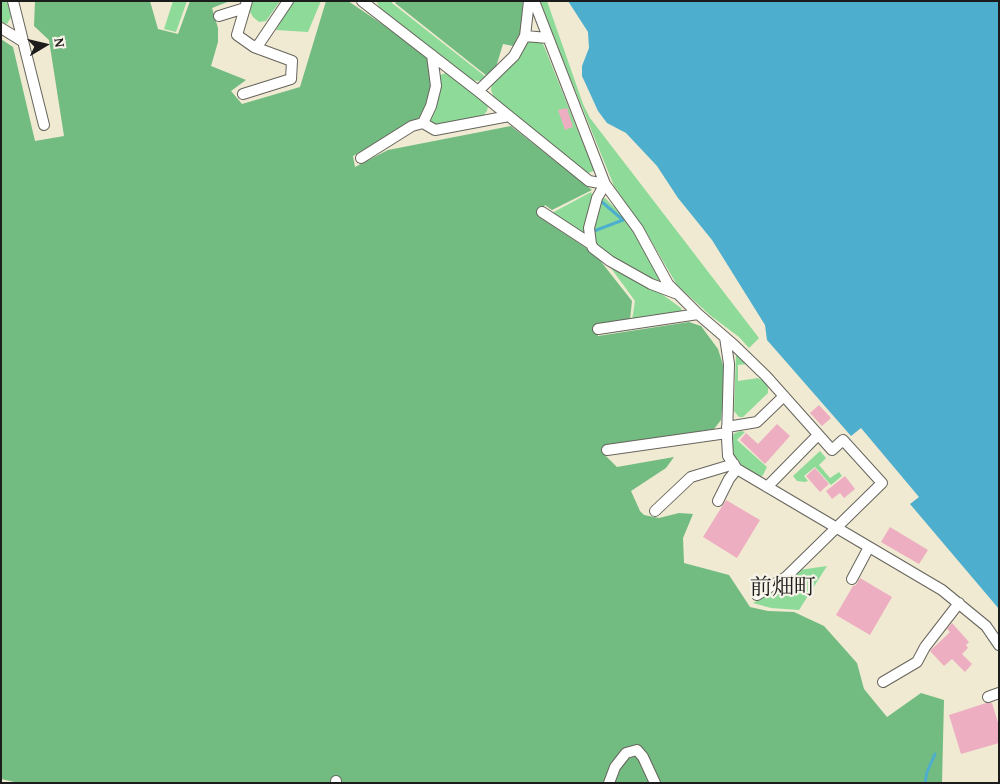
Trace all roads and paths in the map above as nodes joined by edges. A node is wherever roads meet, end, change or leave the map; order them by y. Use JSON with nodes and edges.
{"nodes":[{"id":1,"x":13,"y":1,"type":"edge"},
{"id":2,"x":288,"y":1,"type":"edge"},
{"id":3,"x":529,"y":1,"type":"edge"},
{"id":4,"x":534,"y":1,"type":"edge"},
{"id":5,"x":363,"y":2,"type":"edge"},
{"id":6,"x":246,"y":5,"type":"edge"},
{"id":7,"x":219,"y":16,"type":"dead end"},
{"id":8,"x":1,"y":28,"type":"edge"},
{"id":9,"x":525,"y":36,"type":"junction"},
{"id":10,"x":548,"y":38,"type":"junction"},
{"id":11,"x":22,"y":41,"type":"junction"},
{"id":12,"x":254,"y":47,"type":"junction"},
{"id":13,"x":432,"y":55,"type":"junction"},
{"id":14,"x":478,"y":91,"type":"junction"},
{"id":15,"x":243,"y":94,"type":"dead end"},
{"id":16,"x":509,"y":116,"type":"junction"},
{"id":17,"x":423,"y":122,"type":"junction"},
{"id":18,"x":44,"y":125,"type":"dead end"},
{"id":19,"x":361,"y":158,"type":"dead end"},
{"id":20,"x":605,"y":184,"type":"junction"},
{"id":21,"x":542,"y":212,"type":"dead end"},
{"id":22,"x":591,"y":244,"type":"junction"},
{"id":23,"x":678,"y":294,"type":"junction"},
{"id":24,"x":698,"y":314,"type":"junction"},
{"id":25,"x":598,"y":329,"type":"dead end"},
{"id":26,"x":725,"y":337,"type":"junction"},
{"id":27,"x":784,"y":396,"type":"junction"},
{"id":28,"x":727,"y":430,"type":"junction"},
{"id":29,"x":818,"y":435,"type":"junction"},
{"id":30,"x":607,"y":450,"type":"dead end"},
{"id":31,"x":735,"y":467,"type":"junction"},
{"id":32,"x":766,"y":486,"type":"junction"},
{"id":33,"x":718,"y":501,"type":"dead end"},
{"id":34,"x":655,"y":511,"type":"dead end"},
{"id":35,"x":837,"y":528,"type":"junction"},
{"id":36,"x":869,"y":547,"type":"junction"},
{"id":37,"x":852,"y":579,"type":"dead end"},
{"id":38,"x":757,"y":595,"type":"dead end"},
{"id":39,"x":959,"y":603,"type":"junction"},
{"id":40,"x":999,"y":645,"type":"edge"},
{"id":41,"x":883,"y":682,"type":"dead end"},
{"id":42,"x":999,"y":693,"type":"edge"},
{"id":43,"x":988,"y":697,"type":"dead end"},
{"id":44,"x":609,"y":783,"type":"edge"},
{"id":45,"x":655,"y":783,"type":"edge"}],
"edges":[{"from":1,"to":11,"type":"street"},
{"from":2,"to":12,"type":"street"},
{"from":3,"to":9,"type":"street"},
{"from":4,"to":10,"type":"street"},
{"from":5,"to":13,"type":"street"},
{"from":6,"to":7,"type":"street"},
{"from":6,"to":12,"type":"street"},
{"from":8,"to":11,"type":"street"},
{"from":9,"to":10,"type":"street"},
{"from":9,"to":14,"type":"street"},
{"from":10,"to":20,"type":"street"},
{"from":11,"to":18,"type":"street"},
{"from":12,"to":15,"type":"street"},
{"from":13,"to":14,"type":"street"},
{"from":13,"to":17,"type":"street"},
{"from":14,"to":16,"type":"street"},
{"from":16,"to":17,"type":"street"},
{"from":16,"to":20,"type":"street"},
{"from":17,"to":19,"type":"street"},
{"from":20,"to":22,"type":"street"},
{"from":20,"to":23,"type":"street"},
{"from":21,"to":22,"type":"street"},
{"from":22,"to":23,"type":"street"},
{"from":23,"to":24,"type":"street"},
{"from":24,"to":25,"type":"street"},
{"from":24,"to":26,"type":"street"},
{"from":26,"to":27,"type":"street"},
{"from":26,"to":28,"type":"street"},
{"from":27,"to":28,"type":"street"},
{"from":27,"to":29,"type":"street"},
{"from":28,"to":30,"type":"street"},
{"from":28,"to":31,"type":"street"},
{"from":29,"to":32,"type":"street"},
{"from":29,"to":35,"type":"street"},
{"from":31,"to":32,"type":"street"},
{"from":31,"to":33,"type":"street"},
{"from":31,"to":34,"type":"street"},
{"from":32,"to":35,"type":"street"},
{"from":35,"to":36,"type":"street"},
{"from":35,"to":38,"type":"street"},
{"from":36,"to":37,"type":"street"},
{"from":36,"to":39,"type":"street"},
{"from":39,"to":40,"type":"street"},
{"from":39,"to":41,"type":"street"},
{"from":42,"to":43,"type":"street"},
{"from":44,"to":45,"type":"street"}]}
